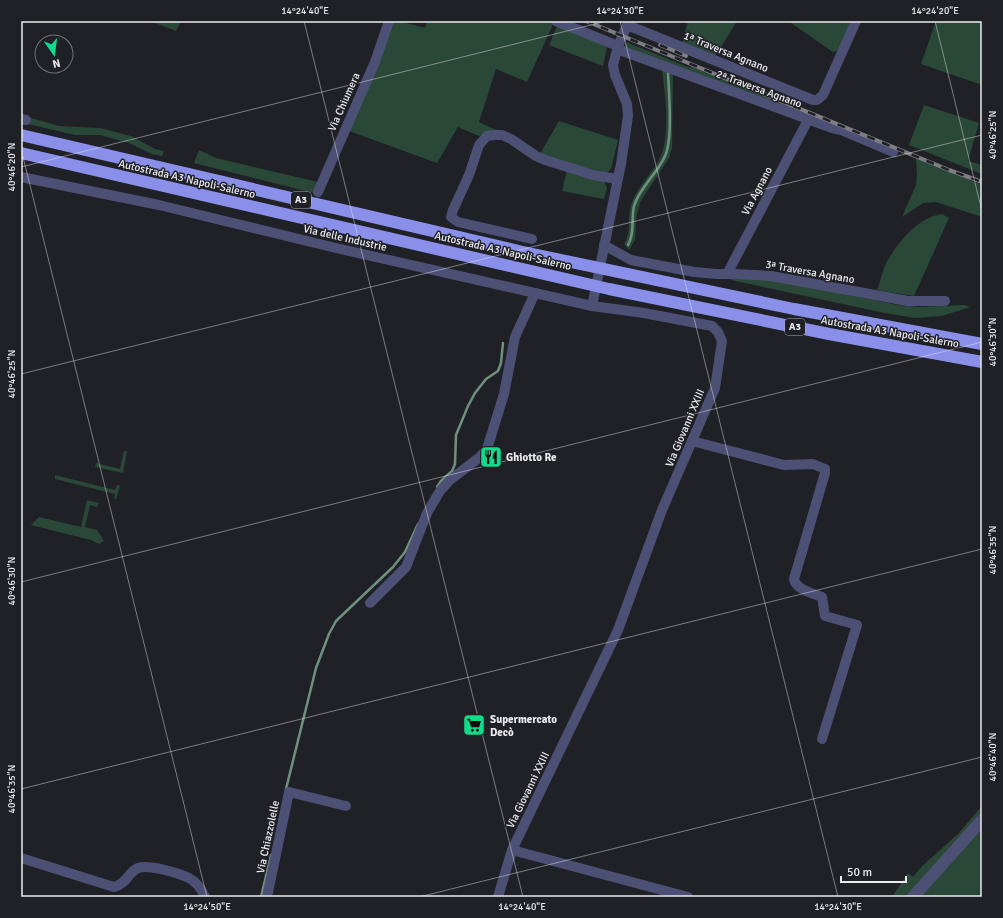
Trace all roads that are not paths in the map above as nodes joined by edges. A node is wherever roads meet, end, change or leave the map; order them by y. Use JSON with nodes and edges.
{"nodes":[{"id":1,"x":389,"y":21,"type":"edge"},
{"id":2,"x":556,"y":21,"type":"edge"},
{"id":3,"x":856,"y":21,"type":"edge"},
{"id":4,"x":628,"y":23,"type":"edge"},
{"id":5,"x":617,"y":48,"type":"junction"},
{"id":6,"x":808,"y":120,"type":"junction"},
{"id":7,"x":21,"y":135,"type":"edge"},
{"id":8,"x":893,"y":152,"type":"dead end"},
{"id":9,"x":21,"y":153,"type":"edge"},
{"id":10,"x":21,"y":177,"type":"edge"},
{"id":11,"x":617,"y":179,"type":"junction"},
{"id":12,"x":318,"y":192,"type":"dead end"},
{"id":13,"x":532,"y":239,"type":"dead end"},
{"id":14,"x":604,"y":245,"type":"junction"},
{"id":15,"x":727,"y":274,"type":"junction"},
{"id":16,"x":535,"y":293,"type":"junction"},
{"id":17,"x":945,"y":301,"type":"dead end"},
{"id":18,"x":592,"y":306,"type":"junction"},
{"id":19,"x":982,"y":344,"type":"edge"},
{"id":20,"x":982,"y":362,"type":"edge"},
{"id":21,"x":692,"y":441,"type":"junction"},
{"id":22,"x":370,"y":603,"type":"dead end"},
{"id":23,"x":822,"y":739,"type":"dead end"},
{"id":24,"x":346,"y":806,"type":"dead end"},
{"id":25,"x":982,"y":820,"type":"edge"},
{"id":26,"x":512,"y":850,"type":"junction"},
{"id":27,"x":21,"y":858,"type":"edge"},
{"id":28,"x":205,"y":897,"type":"edge"},
{"id":29,"x":268,"y":897,"type":"edge"},
{"id":30,"x":498,"y":897,"type":"edge"},
{"id":31,"x":688,"y":897,"type":"edge"},
{"id":32,"x":913,"y":897,"type":"edge"}],
"edges":[{"from":1,"to":12,"type":"street","name":"Via Chiumera"},
{"from":2,"to":5,"type":"street","name":"2ª Traversa Agnano"},
{"from":3,"to":4,"type":"street","name":"1ª Traversa Agnano"},
{"from":4,"to":5,"type":"street"},
{"from":5,"to":6,"type":"street","name":"2ª Traversa Agnano"},
{"from":5,"to":11,"type":"street"},
{"from":6,"to":8,"type":"street","name":"2ª Traversa Agnano"},
{"from":6,"to":15,"type":"street","name":"Via Agnano"},
{"from":7,"to":19,"type":"highway","name":"Autostrada A3 Napoli-Salerno","number":"A3"},
{"from":9,"to":20,"type":"highway","name":"Autostrada A3 Napoli-Salerno","number":"A3"},
{"from":10,"to":16,"type":"street","name":"Via delle Industrie"},
{"from":11,"to":13,"type":"street"},
{"from":11,"to":14,"type":"street"},
{"from":14,"to":15,"type":"street","name":"3ª Traversa Agnano"},
{"from":14,"to":18,"type":"street"},
{"from":15,"to":17,"type":"street","name":"3ª Traversa Agnano"},
{"from":16,"to":18,"type":"street","name":"Via delle Industrie"},
{"from":16,"to":22,"type":"street"},
{"from":18,"to":21,"type":"street","name":"Via Giovanni XXIII"},
{"from":21,"to":23,"type":"street"},
{"from":21,"to":26,"type":"street","name":"Via Giovanni XXIII"},
{"from":24,"to":29,"type":"street","name":"Via Chiazzolelle"},
{"from":25,"to":32,"type":"street"},
{"from":26,"to":30,"type":"street","name":"Via Giovanni XXIII"},
{"from":26,"to":31,"type":"street"},
{"from":27,"to":28,"type":"street"}]}
